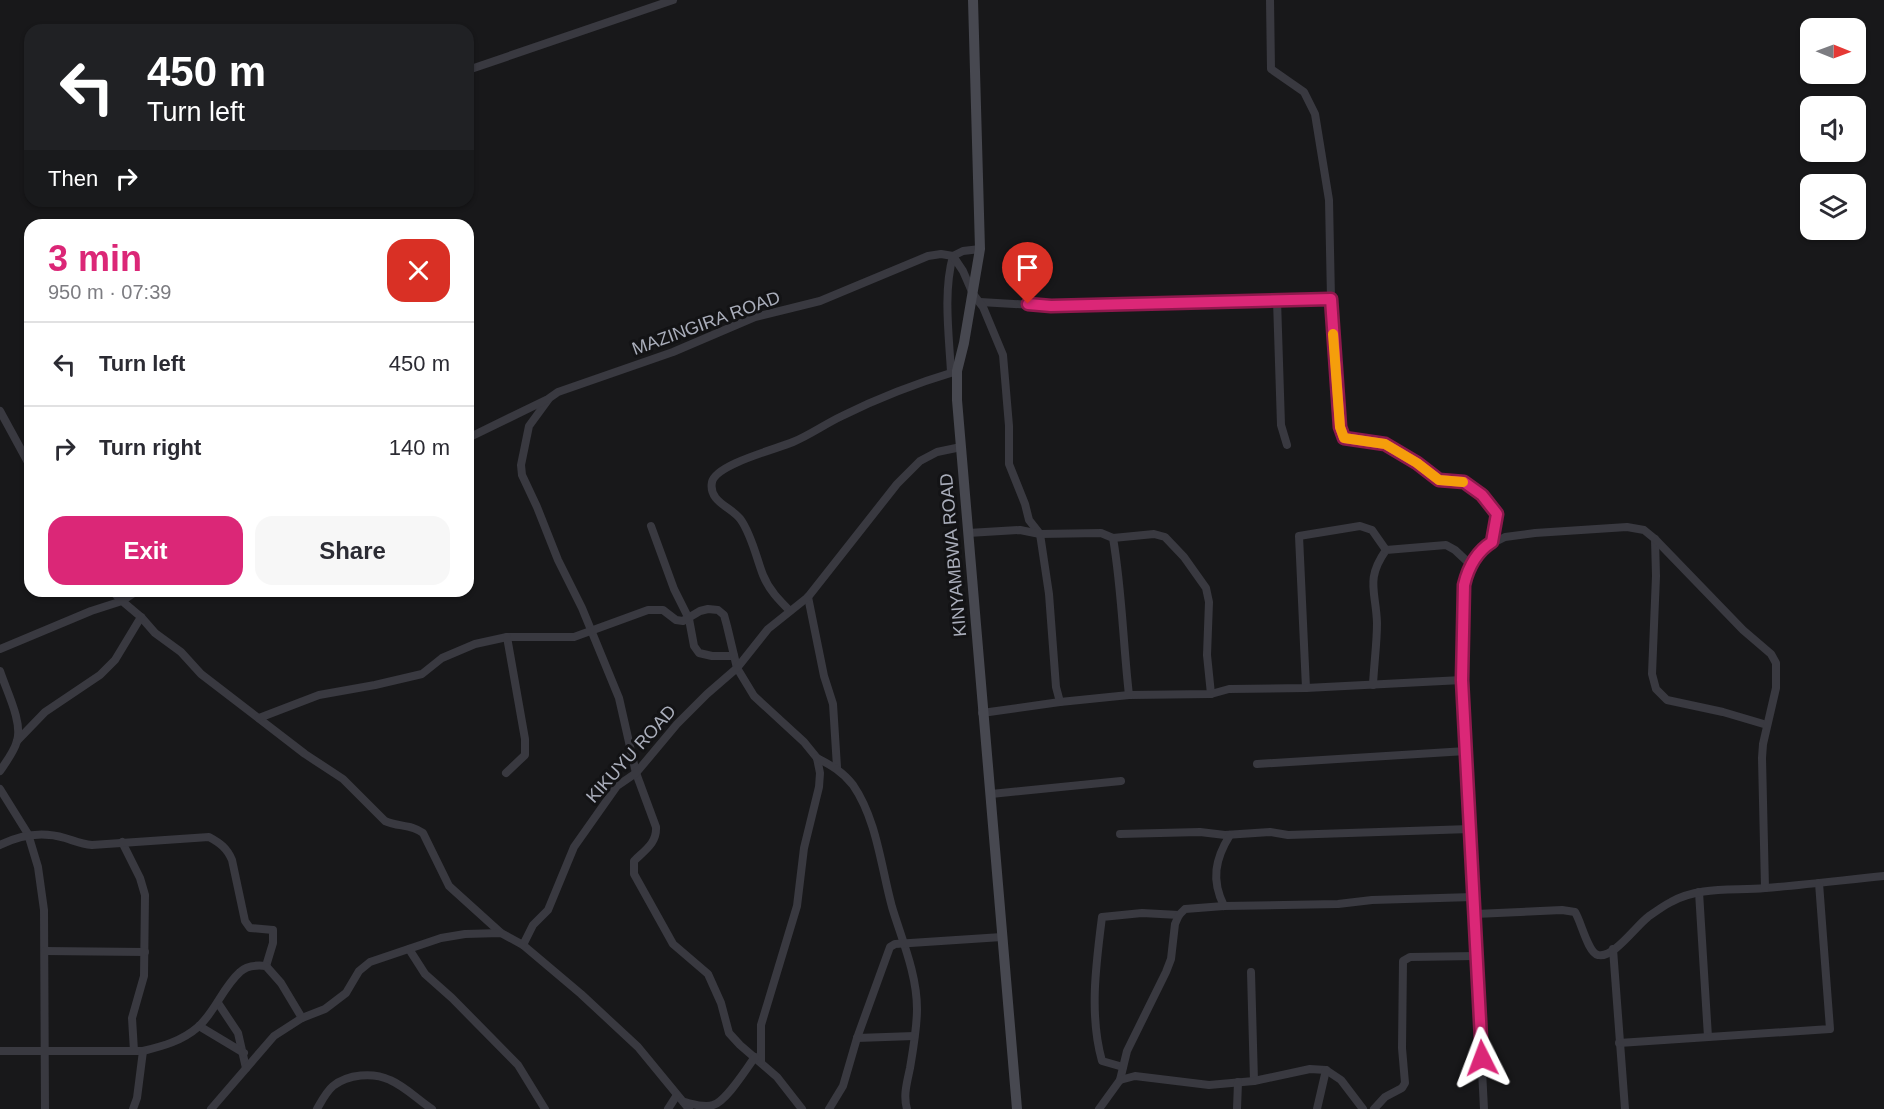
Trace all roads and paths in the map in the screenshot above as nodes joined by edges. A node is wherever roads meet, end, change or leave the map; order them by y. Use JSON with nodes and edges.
{"nodes":[{"id":1,"x":673,"y":0,"type":"edge"},
{"id":2,"x":972,"y":0,"type":"edge"},
{"id":3,"x":1270,"y":0,"type":"edge"},
{"id":4,"x":474,"y":68,"type":"edge"},
{"id":5,"x":980,"y":249,"type":"junction"},
{"id":6,"x":953,"y":256,"type":"junction"},
{"id":7,"x":977,"y":298,"type":"junction"},
{"id":8,"x":1331,"y":299,"type":"junction"},
{"id":9,"x":1277,"y":300,"type":"junction"},
{"id":10,"x":954,"y":372,"type":"junction"},
{"id":11,"x":548,"y":399,"type":"junction"},
{"id":12,"x":0,"y":411,"type":"edge"},
{"id":13,"x":474,"y":435,"type":"edge"},
{"id":14,"x":1287,"y":445,"type":"dead end"},
{"id":15,"x":961,"y":447,"type":"junction"},
{"id":16,"x":24,"y":455,"type":"edge"},
{"id":17,"x":651,"y":526,"type":"dead end"},
{"id":18,"x":968,"y":533,"type":"junction"},
{"id":19,"x":1040,"y":534,"type":"junction"},
{"id":20,"x":1113,"y":538,"type":"junction"},
{"id":21,"x":1655,"y":538,"type":"junction"},
{"id":22,"x":1492,"y":542,"type":"junction"},
{"id":23,"x":1386,"y":550,"type":"junction"},
{"id":24,"x":1471,"y":565,"type":"junction"},
{"id":25,"x":118,"y":597,"type":"edge"},
{"id":26,"x":128,"y":597,"type":"edge"},
{"id":27,"x":808,"y":597,"type":"junction"},
{"id":28,"x":122,"y":601,"type":"junction"},
{"id":29,"x":790,"y":611,"type":"junction"},
{"id":30,"x":141,"y":617,"type":"junction"},
{"id":31,"x":689,"y":619,"type":"junction"},
{"id":32,"x":592,"y":630,"type":"junction"},
{"id":33,"x":507,"y":637,"type":"junction"},
{"id":34,"x":0,"y":649,"type":"edge"},
{"id":35,"x":734,"y":656,"type":"junction"},
{"id":36,"x":737,"y":668,"type":"junction"},
{"id":37,"x":0,"y":671,"type":"edge"},
{"id":38,"x":1462,"y":680,"type":"junction"},
{"id":39,"x":1373,"y":685,"type":"junction"},
{"id":40,"x":1306,"y":688,"type":"junction"},
{"id":41,"x":1211,"y":694,"type":"junction"},
{"id":42,"x":1129,"y":695,"type":"junction"},
{"id":43,"x":1060,"y":702,"type":"junction"},
{"id":44,"x":982,"y":713,"type":"junction"},
{"id":45,"x":259,"y":718,"type":"junction"},
{"id":46,"x":1767,"y":725,"type":"junction"},
{"id":47,"x":17,"y":741,"type":"junction"},
{"id":48,"x":1466,"y":751,"type":"junction"},
{"id":49,"x":817,"y":758,"type":"junction"},
{"id":50,"x":1257,"y":764,"type":"dead end"},
{"id":51,"x":837,"y":767,"type":"junction"},
{"id":52,"x":0,"y":771,"type":"edge"},
{"id":53,"x":506,"y":773,"type":"dead end"},
{"id":54,"x":636,"y":773,"type":"junction"},
{"id":55,"x":1121,"y":781,"type":"dead end"},
{"id":56,"x":0,"y":789,"type":"edge"},
{"id":57,"x":991,"y":794,"type":"junction"},
{"id":58,"x":1470,"y":829,"type":"junction"},
{"id":59,"x":28,"y":834,"type":"junction"},
{"id":60,"x":1120,"y":834,"type":"dead end"},
{"id":61,"x":1230,"y":835,"type":"junction"},
{"id":62,"x":122,"y":842,"type":"junction"},
{"id":63,"x":0,"y":845,"type":"edge"},
{"id":64,"x":1884,"y":876,"type":"edge"},
{"id":65,"x":1819,"y":883,"type":"junction"},
{"id":66,"x":1765,"y":888,"type":"junction"},
{"id":67,"x":1699,"y":892,"type":"junction"},
{"id":68,"x":1473,"y":897,"type":"junction"},
{"id":69,"x":1224,"y":906,"type":"junction"},
{"id":70,"x":1475,"y":914,"type":"junction"},
{"id":71,"x":1179,"y":915,"type":"junction"},
{"id":72,"x":501,"y":933,"type":"junction"},
{"id":73,"x":1002,"y":937,"type":"junction"},
{"id":74,"x":904,"y":943,"type":"junction"},
{"id":75,"x":523,"y":945,"type":"junction"},
{"id":76,"x":409,"y":949,"type":"junction"},
{"id":77,"x":1613,"y":949,"type":"junction"},
{"id":78,"x":45,"y":951,"type":"junction"},
{"id":79,"x":145,"y":951,"type":"junction"},
{"id":80,"x":1476,"y":956,"type":"junction"},
{"id":81,"x":266,"y":966,"type":"junction"},
{"id":82,"x":1251,"y":972,"type":"dead end"},
{"id":83,"x":218,"y":1004,"type":"junction"},
{"id":84,"x":302,"y":1018,"type":"junction"},
{"id":85,"x":198,"y":1026,"type":"junction"},
{"id":86,"x":914,"y":1036,"type":"junction"},
{"id":87,"x":1708,"y":1037,"type":"junction"},
{"id":88,"x":857,"y":1038,"type":"junction"},
{"id":89,"x":1619,"y":1043,"type":"junction"},
{"id":90,"x":0,"y":1051,"type":"edge"},
{"id":91,"x":45,"y":1051,"type":"junction"},
{"id":92,"x":139,"y":1051,"type":"junction"},
{"id":93,"x":244,"y":1053,"type":"junction"},
{"id":94,"x":758,"y":1060,"type":"junction"},
{"id":95,"x":1123,"y":1067,"type":"junction"},
{"id":96,"x":246,"y":1068,"type":"junction"},
{"id":97,"x":1326,"y":1070,"type":"junction"},
{"id":98,"x":1120,"y":1080,"type":"junction"},
{"id":99,"x":1254,"y":1081,"type":"junction"},
{"id":100,"x":1238,"y":1082,"type":"junction"},
{"id":101,"x":680,"y":1099,"type":"junction"},
{"id":102,"x":706,"y":1108,"type":"edge"},
{"id":103,"x":45,"y":1109,"type":"edge"},
{"id":104,"x":133,"y":1109,"type":"edge"},
{"id":105,"x":211,"y":1109,"type":"edge"},
{"id":106,"x":317,"y":1109,"type":"edge"},
{"id":107,"x":432,"y":1109,"type":"edge"},
{"id":108,"x":545,"y":1109,"type":"edge"},
{"id":109,"x":668,"y":1109,"type":"edge"},
{"id":110,"x":689,"y":1109,"type":"edge"},
{"id":111,"x":802,"y":1109,"type":"edge"},
{"id":112,"x":829,"y":1109,"type":"edge"},
{"id":113,"x":907,"y":1109,"type":"edge"},
{"id":114,"x":1017,"y":1109,"type":"edge"},
{"id":115,"x":1099,"y":1109,"type":"edge"},
{"id":116,"x":1236,"y":1109,"type":"edge"},
{"id":117,"x":1317,"y":1109,"type":"edge"},
{"id":118,"x":1363,"y":1109,"type":"edge"},
{"id":119,"x":1374,"y":1109,"type":"edge"},
{"id":120,"x":1484,"y":1109,"type":"edge"},
{"id":121,"x":1625,"y":1109,"type":"edge"}],
"edges":[{"from":1,"to":4,"type":"street"},
{"from":2,"to":5,"type":"street","name":"KINYAMBWA ROAD"},
{"from":3,"to":8,"type":"street"},
{"from":5,"to":6,"type":"street","name":"MAZINGIRA ROAD"},
{"from":5,"to":7,"type":"street","name":"KINYAMBWA ROAD"},
{"from":6,"to":7,"type":"street"},
{"from":6,"to":10,"type":"street"},
{"from":6,"to":11,"type":"street","name":"MAZINGIRA ROAD"},
{"from":7,"to":9,"type":"street"},
{"from":7,"to":10,"type":"street","name":"KINYAMBWA ROAD"},
{"from":7,"to":19,"type":"street"},
{"from":8,"to":9,"type":"street"},
{"from":8,"to":22,"type":"street"},
{"from":9,"to":14,"type":"street"},
{"from":10,"to":15,"type":"street","name":"KINYAMBWA ROAD"},
{"from":10,"to":29,"type":"street"},
{"from":11,"to":13,"type":"street","name":"MAZINGIRA ROAD"},
{"from":11,"to":32,"type":"street"},
{"from":12,"to":16,"type":"street"},
{"from":15,"to":18,"type":"street","name":"KINYAMBWA ROAD"},
{"from":15,"to":27,"type":"street","name":"KIKUYU ROAD"},
{"from":17,"to":31,"type":"street"},
{"from":18,"to":19,"type":"street"},
{"from":18,"to":44,"type":"street","name":"KINYAMBWA ROAD"},
{"from":19,"to":20,"type":"street"},
{"from":19,"to":43,"type":"street"},
{"from":20,"to":41,"type":"street"},
{"from":20,"to":42,"type":"street"},
{"from":21,"to":22,"type":"street"},
{"from":21,"to":46,"type":"street"},
{"from":21,"to":46,"type":"street"},
{"from":22,"to":24,"type":"street"},
{"from":23,"to":24,"type":"street"},
{"from":23,"to":39,"type":"street"},
{"from":23,"to":40,"type":"street"},
{"from":24,"to":38,"type":"street"},
{"from":25,"to":28,"type":"street"},
{"from":26,"to":28,"type":"street"},
{"from":27,"to":29,"type":"street","name":"KIKUYU ROAD"},
{"from":27,"to":51,"type":"street"},
{"from":28,"to":30,"type":"street"},
{"from":28,"to":34,"type":"street"},
{"from":29,"to":36,"type":"street","name":"KIKUYU ROAD"},
{"from":30,"to":45,"type":"street"},
{"from":30,"to":47,"type":"street"},
{"from":31,"to":32,"type":"street"},
{"from":31,"to":35,"type":"street"},
{"from":31,"to":35,"type":"street"},
{"from":32,"to":33,"type":"street"},
{"from":32,"to":54,"type":"street"},
{"from":33,"to":45,"type":"street"},
{"from":33,"to":53,"type":"street"},
{"from":35,"to":36,"type":"street"},
{"from":36,"to":49,"type":"street"},
{"from":36,"to":54,"type":"street","name":"KIKUYU ROAD"},
{"from":37,"to":47,"type":"street"},
{"from":38,"to":39,"type":"street"},
{"from":38,"to":48,"type":"street"},
{"from":39,"to":40,"type":"street"},
{"from":40,"to":41,"type":"street"},
{"from":41,"to":42,"type":"street"},
{"from":42,"to":43,"type":"street"},
{"from":43,"to":44,"type":"street"},
{"from":44,"to":57,"type":"street","name":"KINYAMBWA ROAD"},
{"from":45,"to":72,"type":"street"},
{"from":46,"to":66,"type":"street"},
{"from":47,"to":52,"type":"street"},
{"from":48,"to":50,"type":"street"},
{"from":48,"to":58,"type":"street"},
{"from":49,"to":51,"type":"street"},
{"from":49,"to":94,"type":"street"},
{"from":51,"to":74,"type":"street"},
{"from":54,"to":75,"type":"street","name":"KIKUYU ROAD"},
{"from":54,"to":94,"type":"street"},
{"from":55,"to":57,"type":"street"},
{"from":56,"to":59,"type":"street"},
{"from":57,"to":73,"type":"street","name":"KINYAMBWA ROAD"},
{"from":58,"to":61,"type":"street"},
{"from":58,"to":68,"type":"street"},
{"from":59,"to":62,"type":"street"},
{"from":59,"to":63,"type":"street"},
{"from":59,"to":78,"type":"street"},
{"from":60,"to":61,"type":"street"},
{"from":61,"to":69,"type":"street"},
{"from":62,"to":79,"type":"street"},
{"from":62,"to":81,"type":"street"},
{"from":64,"to":65,"type":"street"},
{"from":65,"to":66,"type":"street"},
{"from":65,"to":87,"type":"street"},
{"from":66,"to":67,"type":"street"},
{"from":67,"to":77,"type":"street"},
{"from":67,"to":87,"type":"street"},
{"from":68,"to":69,"type":"street"},
{"from":68,"to":70,"type":"street"},
{"from":69,"to":71,"type":"street"},
{"from":70,"to":77,"type":"street"},
{"from":70,"to":80,"type":"street"},
{"from":71,"to":95,"type":"street"},
{"from":71,"to":95,"type":"street"},
{"from":72,"to":75,"type":"street"},
{"from":72,"to":76,"type":"street"},
{"from":73,"to":74,"type":"street"},
{"from":73,"to":114,"type":"street","name":"KINYAMBWA ROAD"},
{"from":74,"to":86,"type":"street"},
{"from":74,"to":88,"type":"street"},
{"from":75,"to":101,"type":"street"},
{"from":76,"to":84,"type":"street"},
{"from":76,"to":108,"type":"street"},
{"from":77,"to":89,"type":"street"},
{"from":78,"to":79,"type":"street"},
{"from":78,"to":91,"type":"street"},
{"from":79,"to":92,"type":"street"},
{"from":80,"to":119,"type":"street"},
{"from":80,"to":120,"type":"street"},
{"from":81,"to":83,"type":"street"},
{"from":81,"to":84,"type":"street"},
{"from":82,"to":99,"type":"street"},
{"from":83,"to":85,"type":"street"},
{"from":83,"to":93,"type":"street"},
{"from":84,"to":96,"type":"street"},
{"from":85,"to":92,"type":"street"},
{"from":85,"to":93,"type":"street"},
{"from":86,"to":88,"type":"street"},
{"from":86,"to":113,"type":"street"},
{"from":87,"to":89,"type":"street"},
{"from":88,"to":112,"type":"street"},
{"from":89,"to":121,"type":"street"},
{"from":90,"to":91,"type":"street"},
{"from":91,"to":92,"type":"street"},
{"from":91,"to":103,"type":"street"},
{"from":92,"to":104,"type":"street"},
{"from":93,"to":96,"type":"street"},
{"from":94,"to":102,"type":"street"},
{"from":94,"to":111,"type":"street"},
{"from":95,"to":98,"type":"street"},
{"from":96,"to":105,"type":"street"},
{"from":97,"to":99,"type":"street"},
{"from":97,"to":117,"type":"street"},
{"from":97,"to":118,"type":"street"},
{"from":98,"to":100,"type":"street"},
{"from":98,"to":115,"type":"street"},
{"from":99,"to":100,"type":"street"},
{"from":100,"to":116,"type":"street"},
{"from":101,"to":102,"type":"street"},
{"from":101,"to":109,"type":"street"},
{"from":101,"to":110,"type":"street"},
{"from":106,"to":107,"type":"street"}]}
